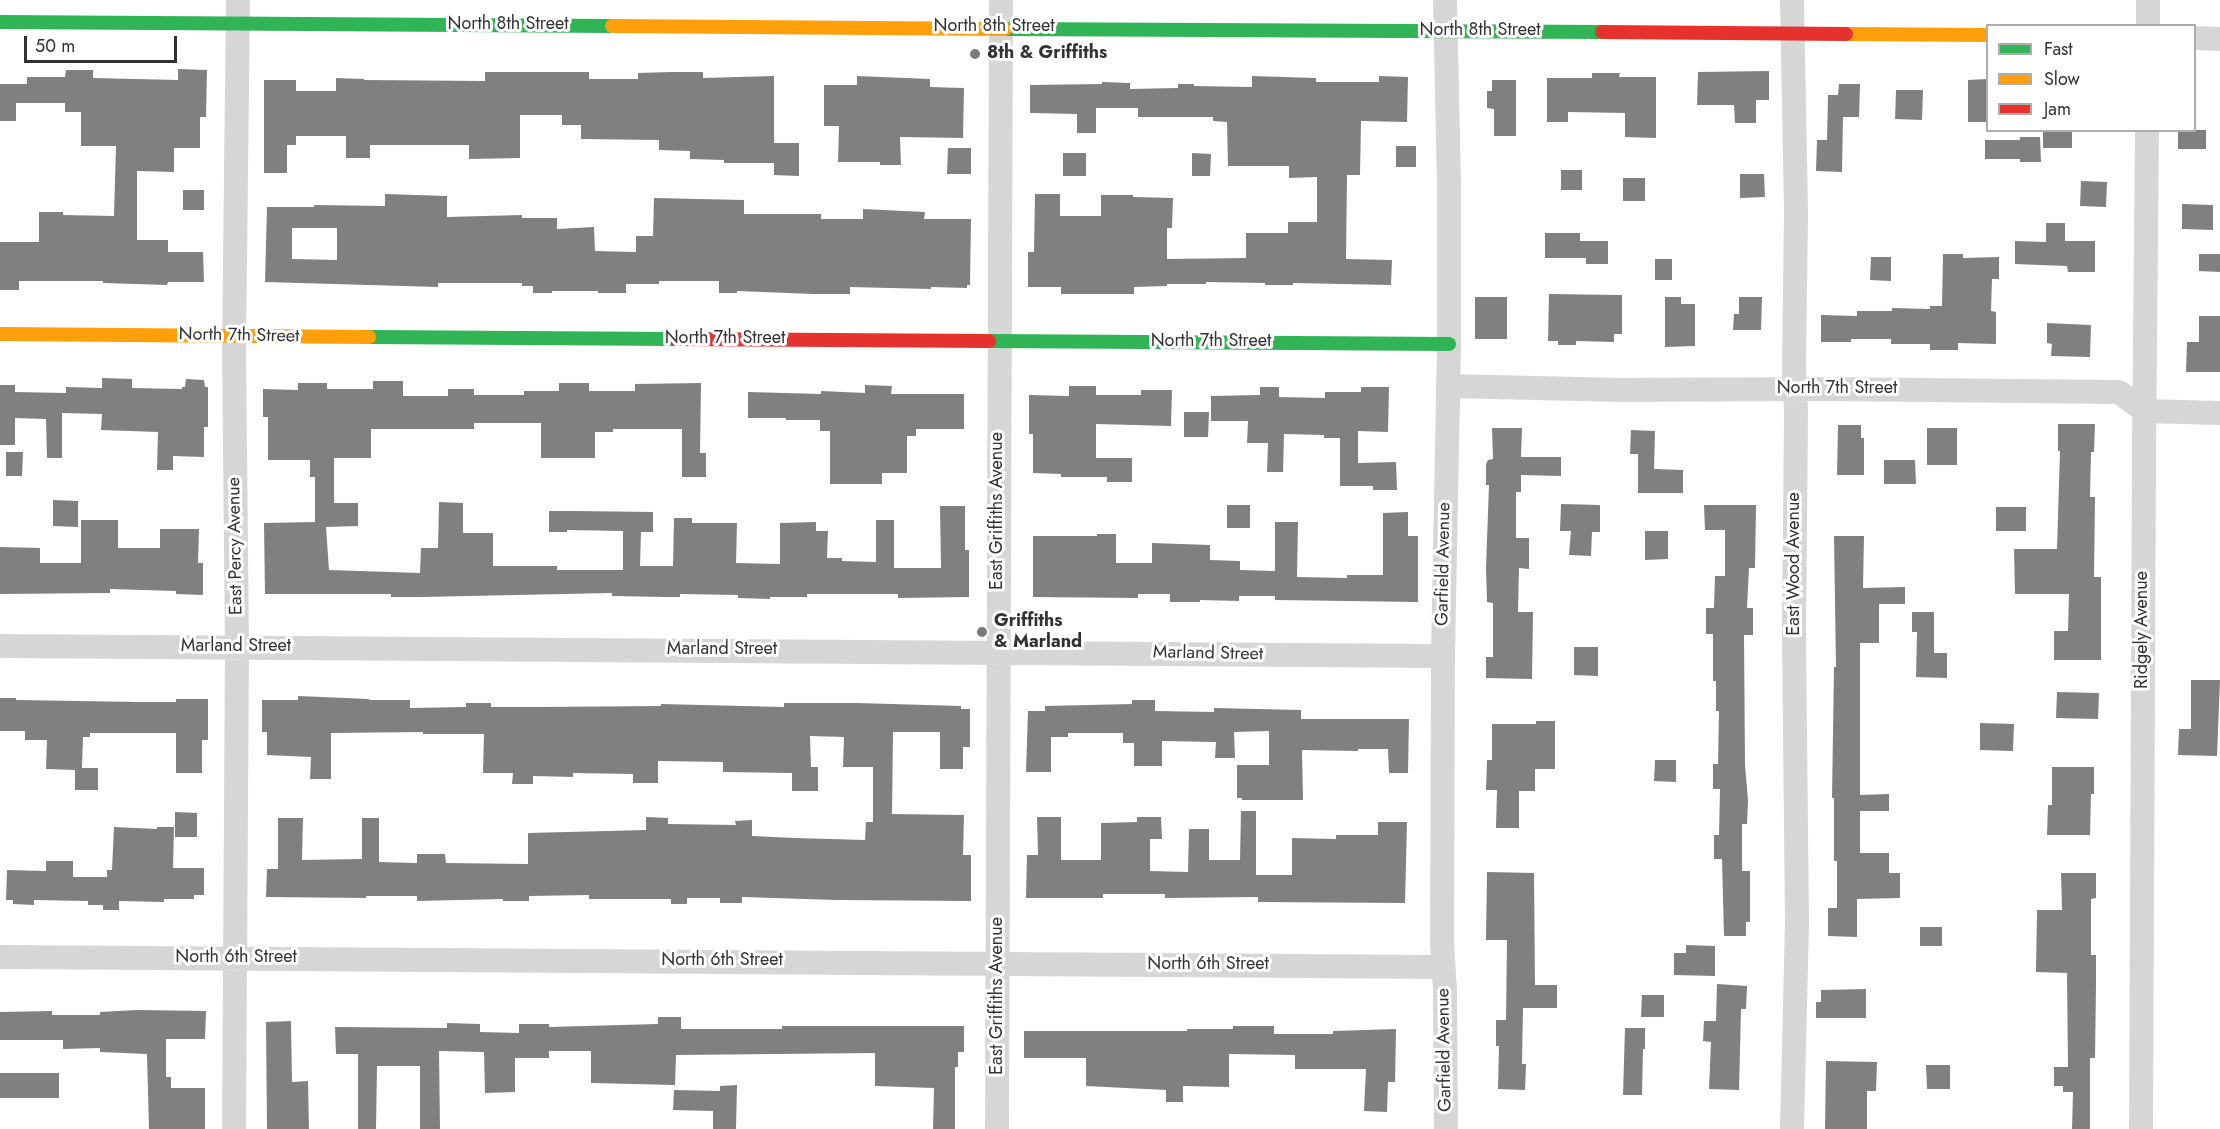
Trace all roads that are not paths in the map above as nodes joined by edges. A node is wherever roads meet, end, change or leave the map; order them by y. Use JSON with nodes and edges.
{"nodes":[{"id":1,"x":1000,"y":0,"type":"edge"},
{"id":2,"x":1445,"y":0,"type":"edge"},
{"id":3,"x":1792,"y":0,"type":"edge"},
{"id":4,"x":2148,"y":0,"type":"edge"},
{"id":5,"x":238,"y":12,"type":"edge"},
{"id":6,"x":0,"y":22,"type":"edge"},
{"id":7,"x":2148,"y":24,"type":"edge"},
{"id":8,"x":1001,"y":27,"type":"junction"},
{"id":9,"x":1445,"y":30,"type":"junction"},
{"id":10,"x":1793,"y":33,"type":"junction"},
{"id":11,"x":1986,"y":35,"type":"edge"},
{"id":12,"x":2196,"y":39,"type":"edge"},
{"id":13,"x":2220,"y":39,"type":"edge"},
{"id":14,"x":2147,"y":132,"type":"edge"},
{"id":15,"x":0,"y":334,"type":"edge"},
{"id":16,"x":234,"y":335,"type":"junction"},
{"id":17,"x":999,"y":341,"type":"junction"},
{"id":18,"x":1449,"y":344,"type":"junction"},
{"id":19,"x":1448,"y":386,"type":"junction"},
{"id":20,"x":1796,"y":389,"type":"junction"},
{"id":21,"x":2144,"y":411,"type":"junction"},
{"id":22,"x":2220,"y":413,"type":"edge"},
{"id":23,"x":0,"y":646,"type":"edge"},
{"id":24,"x":237,"y":647,"type":"junction"},
{"id":25,"x":998,"y":652,"type":"junction"},
{"id":26,"x":1443,"y":656,"type":"junction"},
{"id":27,"x":0,"y":957,"type":"edge"},
{"id":28,"x":236,"y":958,"type":"junction"},
{"id":29,"x":999,"y":963,"type":"junction"},
{"id":30,"x":1443,"y":967,"type":"junction"},
{"id":31,"x":234,"y":1129,"type":"edge"},
{"id":32,"x":997,"y":1129,"type":"edge"},
{"id":33,"x":1446,"y":1129,"type":"edge"},
{"id":34,"x":1792,"y":1129,"type":"edge"},
{"id":35,"x":2141,"y":1129,"type":"edge"}],
"edges":[{"from":1,"to":8,"type":"street","name":"East Griffiths Avenue"},
{"from":2,"to":9,"type":"street","name":"Garfield Avenue"},
{"from":3,"to":10,"type":"street","name":"East Wood Avenue"},
{"from":4,"to":7,"type":"street"},
{"from":5,"to":6,"type":"street","name":"North 8th Street"},
{"from":5,"to":8,"type":"street","name":"North 8th Street"},
{"from":5,"to":16,"type":"street","name":"East Percy Avenue"},
{"from":8,"to":9,"type":"street","name":"North 8th Street"},
{"from":8,"to":17,"type":"street","name":"East Griffiths Avenue"},
{"from":9,"to":10,"type":"street","name":"North 8th Street"},
{"from":9,"to":18,"type":"street","name":"Garfield Avenue"},
{"from":10,"to":11,"type":"street","name":"North 8th Street"},
{"from":10,"to":20,"type":"street","name":"East Wood Avenue"},
{"from":12,"to":13,"type":"street"},
{"from":14,"to":21,"type":"street","name":"Ridgely Avenue"},
{"from":15,"to":16,"type":"street","name":"North 7th Street"},
{"from":16,"to":17,"type":"street","name":"North 7th Street"},
{"from":16,"to":24,"type":"street","name":"East Percy Avenue"},
{"from":17,"to":18,"type":"street","name":"North 7th Street"},
{"from":17,"to":25,"type":"street","name":"East Griffiths Avenue"},
{"from":18,"to":19,"type":"street","name":"Garfield Avenue"},
{"from":19,"to":20,"type":"street","name":"North 7th Street"},
{"from":19,"to":26,"type":"street","name":"Garfield Avenue"},
{"from":20,"to":21,"type":"street","name":"North 7th Street"},
{"from":20,"to":34,"type":"street","name":"East Wood Avenue"},
{"from":21,"to":22,"type":"street"},
{"from":21,"to":35,"type":"street","name":"Ridgely Avenue"},
{"from":23,"to":24,"type":"street","name":"Marland Street"},
{"from":24,"to":25,"type":"street","name":"Marland Street"},
{"from":24,"to":28,"type":"street","name":"East Percy Avenue"},
{"from":25,"to":26,"type":"street","name":"Marland Street"},
{"from":25,"to":29,"type":"street","name":"East Griffiths Avenue"},
{"from":26,"to":30,"type":"street","name":"Garfield Avenue"},
{"from":27,"to":28,"type":"street","name":"North 6th Street"},
{"from":28,"to":29,"type":"street","name":"North 6th Street"},
{"from":28,"to":31,"type":"street","name":"East Percy Avenue"},
{"from":29,"to":30,"type":"street","name":"North 6th Street"},
{"from":29,"to":32,"type":"street","name":"East Griffiths Avenue"},
{"from":30,"to":33,"type":"street","name":"Garfield Avenue"}]}
